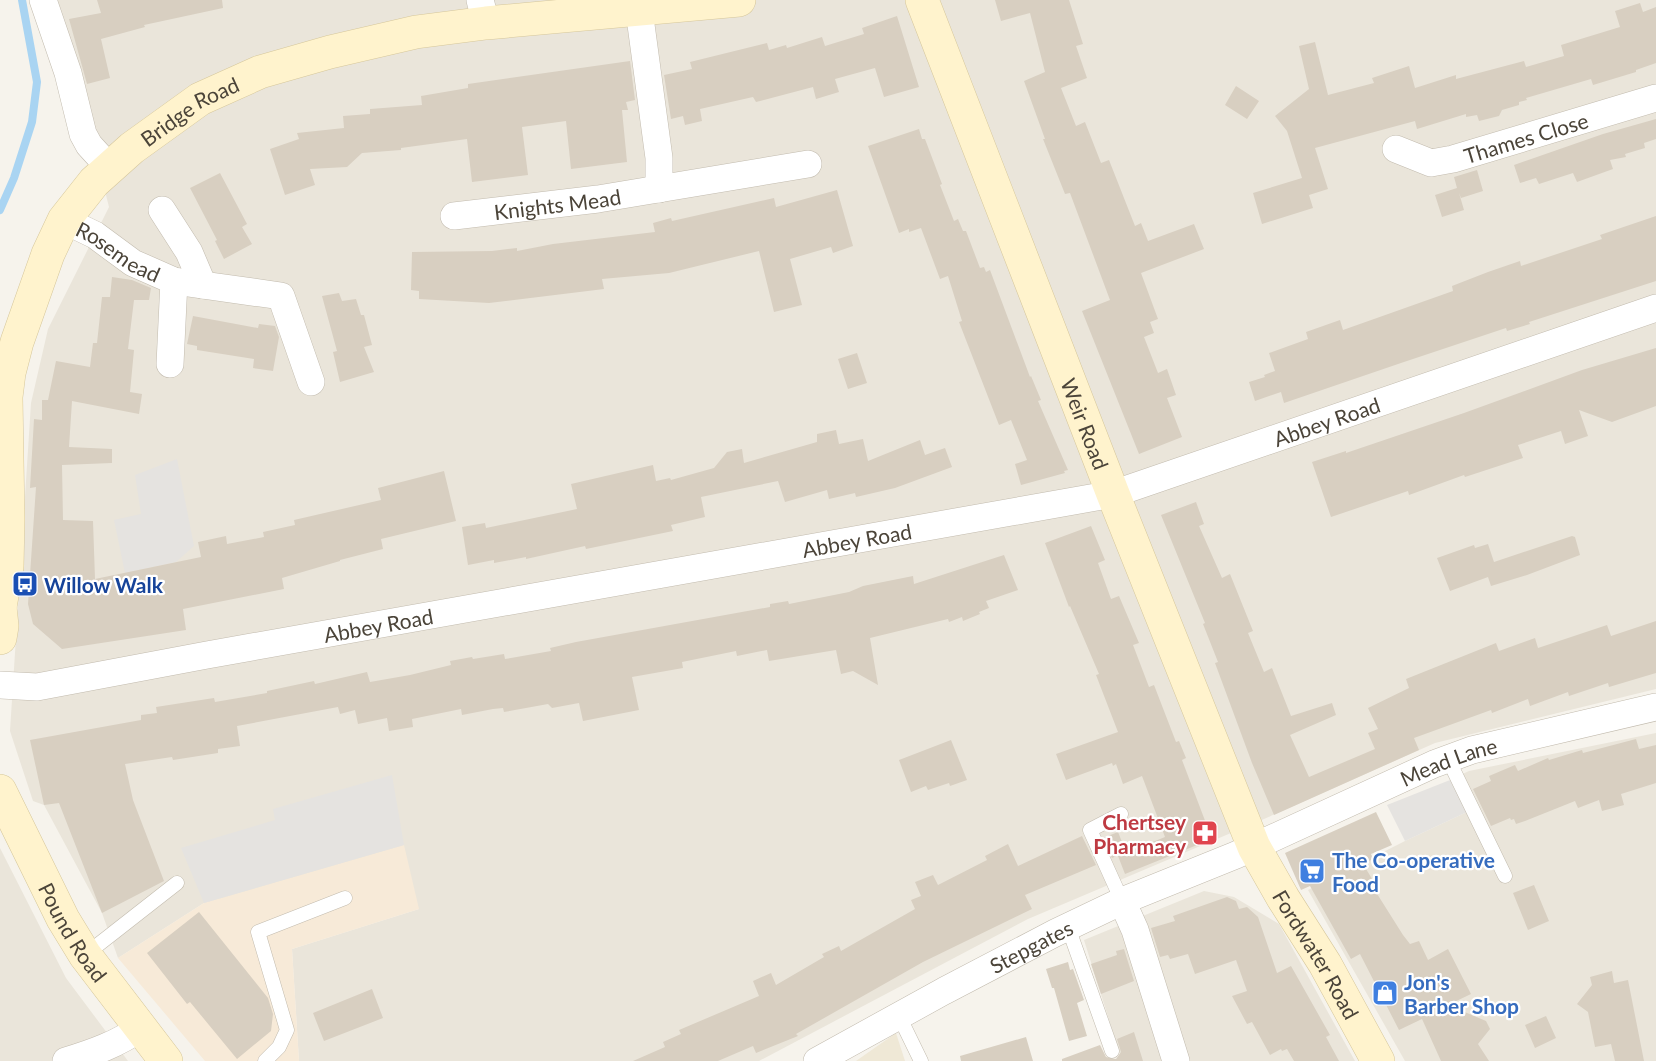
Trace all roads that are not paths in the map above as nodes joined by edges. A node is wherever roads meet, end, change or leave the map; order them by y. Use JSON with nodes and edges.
{"nodes":[{"id":1,"x":43,"y":0,"type":"edge"},
{"id":2,"x":739,"y":0,"type":"edge"},
{"id":3,"x":922,"y":0,"type":"edge"},
{"id":4,"x":639,"y":10,"type":"junction"},
{"id":5,"x":483,"y":12,"type":"edge"},
{"id":6,"x":1656,"y":98,"type":"edge"},
{"id":7,"x":1396,"y":150,"type":"dead end"},
{"id":8,"x":808,"y":164,"type":"dead end"},
{"id":9,"x":109,"y":168,"type":"junction"},
{"id":10,"x":659,"y":189,"type":"junction"},
{"id":11,"x":162,"y":210,"type":"dead end"},
{"id":12,"x":454,"y":216,"type":"dead end"},
{"id":13,"x":64,"y":220,"type":"junction"},
{"id":14,"x":174,"y":281,"type":"junction"},
{"id":15,"x":203,"y":285,"type":"junction"},
{"id":16,"x":1656,"y":308,"type":"edge"},
{"id":17,"x":170,"y":364,"type":"dead end"},
{"id":18,"x":311,"y":382,"type":"dead end"},
{"id":19,"x":4,"y":446,"type":"edge"},
{"id":20,"x":1113,"y":494,"type":"junction"},
{"id":21,"x":0,"y":607,"type":"edge"},
{"id":22,"x":0,"y":638,"type":"edge"},
{"id":23,"x":0,"y":686,"type":"edge"},
{"id":24,"x":37,"y":687,"type":"junction"},
{"id":25,"x":0,"y":698,"type":"edge"},
{"id":26,"x":1656,"y":707,"type":"edge"},
{"id":27,"x":1448,"y":759,"type":"junction"},
{"id":28,"x":0,"y":791,"type":"edge"},
{"id":29,"x":1121,"y":814,"type":"dead end"},
{"id":30,"x":1254,"y":847,"type":"junction"},
{"id":31,"x":1505,"y":876,"type":"dead end"},
{"id":32,"x":177,"y":883,"type":"dead end"},
{"id":33,"x":345,"y":898,"type":"dead end"},
{"id":34,"x":1122,"y":901,"type":"junction"},
{"id":35,"x":1068,"y":927,"type":"junction"},
{"id":36,"x":85,"y":955,"type":"junction"},
{"id":37,"x":899,"y":1016,"type":"junction"},
{"id":38,"x":140,"y":1028,"type":"junction"},
{"id":39,"x":1112,"y":1051,"type":"dead end"},
{"id":40,"x":66,"y":1061,"type":"edge"},
{"id":41,"x":166,"y":1061,"type":"edge"},
{"id":42,"x":265,"y":1061,"type":"edge"},
{"id":43,"x":817,"y":1061,"type":"edge"},
{"id":44,"x":921,"y":1061,"type":"edge"},
{"id":45,"x":1176,"y":1061,"type":"edge"},
{"id":46,"x":1378,"y":1061,"type":"edge"}],
"edges":[{"from":1,"to":9,"type":"street"},
{"from":2,"to":4,"type":"main road","name":"Bridge Road"},
{"from":3,"to":20,"type":"main road","name":"Weir Road"},
{"from":4,"to":5,"type":"main road","name":"Bridge Road"},
{"from":4,"to":10,"type":"street"},
{"from":5,"to":9,"type":"main road","name":"Bridge Road"},
{"from":6,"to":7,"type":"street","name":"Thames Close"},
{"from":8,"to":10,"type":"street","name":"Knights Mead"},
{"from":9,"to":13,"type":"main road","name":"Bridge Road"},
{"from":10,"to":12,"type":"street","name":"Knights Mead"},
{"from":11,"to":15,"type":"street","name":"Rosemead"},
{"from":13,"to":14,"type":"street","name":"Rosemead"},
{"from":13,"to":19,"type":"main road","name":"Bridge Road"},
{"from":14,"to":15,"type":"street","name":"Rosemead"},
{"from":14,"to":17,"type":"street","name":"Rosemead"},
{"from":15,"to":18,"type":"street","name":"Rosemead"},
{"from":16,"to":20,"type":"street","name":"Abbey Road"},
{"from":19,"to":21,"type":"main road","name":"Bridge Road"},
{"from":20,"to":24,"type":"street","name":"Abbey Road"},
{"from":20,"to":30,"type":"main road","name":"Weir Road"},
{"from":21,"to":22,"type":"main road","name":"Bridge Road"},
{"from":23,"to":24,"type":"street","name":"Abbey Road"},
{"from":24,"to":25,"type":"street","name":"Abbey Road"},
{"from":26,"to":27,"type":"street","name":"Mead Lane"},
{"from":27,"to":30,"type":"street","name":"Mead Lane"},
{"from":27,"to":31,"type":"lane"},
{"from":28,"to":36,"type":"main road","name":"Pound Road"},
{"from":29,"to":34,"type":"lane"},
{"from":30,"to":34,"type":"street","name":"Stepgates"},
{"from":30,"to":46,"type":"main road","name":"Fordwater Road"},
{"from":32,"to":36,"type":"lane"},
{"from":33,"to":42,"type":"lane"},
{"from":34,"to":35,"type":"street","name":"Stepgates"},
{"from":34,"to":45,"type":"street"},
{"from":35,"to":37,"type":"street","name":"Stepgates"},
{"from":35,"to":39,"type":"lane"},
{"from":36,"to":38,"type":"main road","name":"Pound Road"},
{"from":37,"to":43,"type":"street","name":"Stepgates"},
{"from":37,"to":44,"type":"lane"},
{"from":38,"to":40,"type":"street"},
{"from":38,"to":41,"type":"main road","name":"Pound Road"}]}
